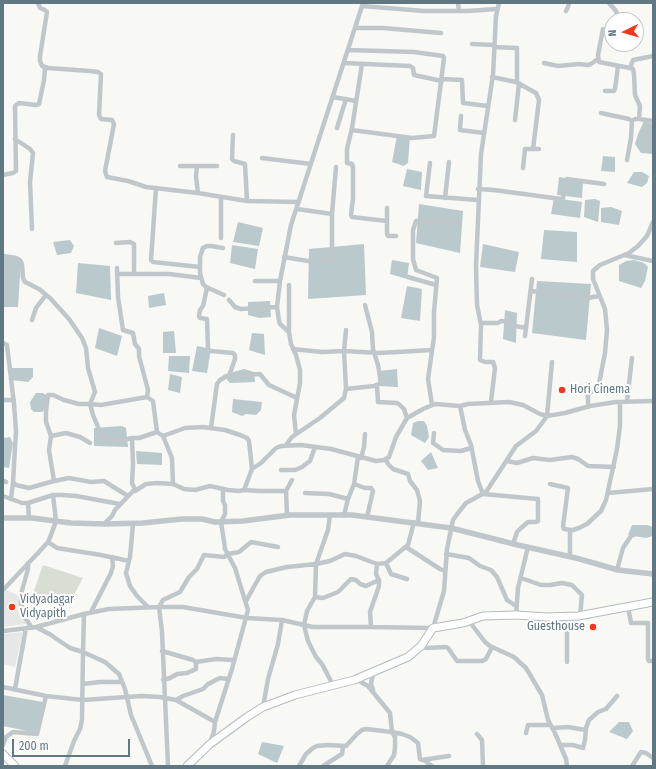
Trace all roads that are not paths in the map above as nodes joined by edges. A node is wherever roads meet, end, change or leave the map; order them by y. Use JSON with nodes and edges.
{"nodes":[{"id":1,"x":38,"y":3,"type":"edge"},
{"id":2,"x":458,"y":3,"type":"edge"},
{"id":3,"x":499,"y":3,"type":"edge"},
{"id":4,"x":569,"y":3,"type":"edge"},
{"id":5,"x":609,"y":3,"type":"edge"},
{"id":6,"x":363,"y":4,"type":"edge"},
{"id":7,"x":497,"y":9,"type":"junction"},
{"id":8,"x":459,"y":11,"type":"junction"},
{"id":9,"x":566,"y":11,"type":"dead end"},
{"id":10,"x":616,"y":12,"type":"edge"},
{"id":11,"x":355,"y":28,"type":"junction"},
{"id":12,"x":603,"y":29,"type":"dead end"},
{"id":13,"x":441,"y":33,"type":"dead end"},
{"id":14,"x":472,"y":44,"type":"dead end"},
{"id":15,"x":494,"y":46,"type":"junction"},
{"id":16,"x":348,"y":50,"type":"junction"},
{"id":17,"x":653,"y":56,"type":"edge"},
{"id":18,"x":598,"y":59,"type":"junction"},
{"id":19,"x":344,"y":63,"type":"junction"},
{"id":20,"x":544,"y":63,"type":"dead end"},
{"id":21,"x":362,"y":64,"type":"junction"},
{"id":22,"x":618,"y":66,"type":"junction"},
{"id":23,"x":45,"y":68,"type":"junction"},
{"id":24,"x":630,"y":68,"type":"junction"},
{"id":25,"x":492,"y":77,"type":"junction"},
{"id":26,"x":442,"y":80,"type":"junction"},
{"id":27,"x":518,"y":83,"type":"junction"},
{"id":28,"x":605,"y":91,"type":"dead end"},
{"id":29,"x":333,"y":97,"type":"junction"},
{"id":30,"x":346,"y":99,"type":"junction"},
{"id":31,"x":356,"y":101,"type":"junction"},
{"id":32,"x":488,"y":106,"type":"junction"},
{"id":33,"x":601,"y":113,"type":"dead end"},
{"id":34,"x":461,"y":116,"type":"dead end"},
{"id":35,"x":639,"y":119,"type":"junction"},
{"id":36,"x":515,"y":120,"type":"dead end"},
{"id":37,"x":653,"y":120,"type":"edge"},
{"id":38,"x":632,"y":121,"type":"junction"},
{"id":39,"x":337,"y":128,"type":"dead end"},
{"id":40,"x":352,"y":130,"type":"junction"},
{"id":41,"x":484,"y":133,"type":"junction"},
{"id":42,"x":233,"y":135,"type":"dead end"},
{"id":43,"x":15,"y":139,"type":"junction"},
{"id":44,"x":262,"y":158,"type":"dead end"},
{"id":45,"x":627,"y":160,"type":"dead end"},
{"id":46,"x":449,"y":162,"type":"dead end"},
{"id":47,"x":430,"y":163,"type":"dead end"},
{"id":48,"x":311,"y":164,"type":"junction"},
{"id":49,"x":180,"y":166,"type":"dead end"},
{"id":50,"x":197,"y":166,"type":"junction"},
{"id":51,"x":217,"y":166,"type":"dead end"},
{"id":52,"x":336,"y":167,"type":"dead end"},
{"id":53,"x":523,"y":168,"type":"dead end"},
{"id":54,"x":3,"y":175,"type":"edge"},
{"id":55,"x":604,"y":184,"type":"dead end"},
{"id":56,"x":156,"y":188,"type":"junction"},
{"id":57,"x":478,"y":189,"type":"junction"},
{"id":58,"x":198,"y":193,"type":"junction"},
{"id":59,"x":221,"y":197,"type":"junction"},
{"id":60,"x":445,"y":198,"type":"junction"},
{"id":61,"x":478,"y":200,"type":"junction"},
{"id":62,"x":247,"y":201,"type":"junction"},
{"id":63,"x":299,"y":202,"type":"junction"},
{"id":64,"x":388,"y":208,"type":"dead end"},
{"id":65,"x":297,"y":210,"type":"junction"},
{"id":66,"x":332,"y":214,"type":"junction"},
{"id":67,"x":387,"y":221,"type":"junction"},
{"id":68,"x":653,"y":222,"type":"edge"},
{"id":69,"x":459,"y":223,"type":"dead end"},
{"id":70,"x":32,"y":229,"type":"dead end"},
{"id":71,"x":396,"y":236,"type":"dead end"},
{"id":72,"x":221,"y":238,"type":"dead end"},
{"id":73,"x":116,"y":243,"type":"dead end"},
{"id":74,"x":223,"y":248,"type":"dead end"},
{"id":75,"x":624,"y":255,"type":"junction"},
{"id":76,"x":3,"y":256,"type":"edge"},
{"id":77,"x":284,"y":257,"type":"junction"},
{"id":78,"x":653,"y":261,"type":"edge"},
{"id":79,"x":200,"y":267,"type":"junction"},
{"id":80,"x":134,"y":273,"type":"junction"},
{"id":81,"x":201,"y":278,"type":"junction"},
{"id":82,"x":408,"y":278,"type":"dead end"},
{"id":83,"x":532,"y":279,"type":"dead end"},
{"id":84,"x":256,"y":281,"type":"dead end"},
{"id":85,"x":280,"y":281,"type":"junction"},
{"id":86,"x":289,"y":285,"type":"dead end"},
{"id":87,"x":436,"y":285,"type":"junction"},
{"id":88,"x":208,"y":288,"type":"junction"},
{"id":89,"x":531,"y":291,"type":"junction"},
{"id":90,"x":46,"y":295,"type":"junction"},
{"id":91,"x":224,"y":295,"type":"dead end"},
{"id":92,"x":599,"y":296,"type":"junction"},
{"id":93,"x":229,"y":300,"type":"dead end"},
{"id":94,"x":365,"y":305,"type":"dead end"},
{"id":95,"x":277,"y":307,"type":"junction"},
{"id":96,"x":32,"y":320,"type":"dead end"},
{"id":97,"x":481,"y":323,"type":"junction"},
{"id":98,"x":526,"y":328,"type":"junction"},
{"id":99,"x":346,"y":330,"type":"dead end"},
{"id":100,"x":289,"y":332,"type":"junction"},
{"id":101,"x":525,"y":336,"type":"dead end"},
{"id":102,"x":3,"y":343,"type":"edge"},
{"id":103,"x":293,"y":349,"type":"junction"},
{"id":104,"x":432,"y":350,"type":"junction"},
{"id":105,"x":344,"y":351,"type":"junction"},
{"id":106,"x":374,"y":352,"type":"junction"},
{"id":107,"x":632,"y":358,"type":"dead end"},
{"id":108,"x":552,"y":362,"type":"dead end"},
{"id":109,"x":229,"y":376,"type":"junction"},
{"id":110,"x":376,"y":385,"type":"junction"},
{"id":111,"x":346,"y":389,"type":"junction"},
{"id":112,"x":147,"y":397,"type":"junction"},
{"id":113,"x":297,"y":398,"type":"junction"},
{"id":114,"x":3,"y":400,"type":"edge"},
{"id":115,"x":14,"y":400,"type":"junction"},
{"id":116,"x":627,"y":401,"type":"junction"},
{"id":117,"x":653,"y":401,"type":"edge"},
{"id":118,"x":491,"y":402,"type":"junction"},
{"id":119,"x":620,"y":402,"type":"junction"},
{"id":120,"x":90,"y":404,"type":"junction"},
{"id":121,"x":432,"y":405,"type":"junction"},
{"id":122,"x":460,"y":406,"type":"junction"},
{"id":123,"x":588,"y":407,"type":"junction"},
{"id":124,"x":547,"y":416,"type":"junction"},
{"id":125,"x":407,"y":418,"type":"junction"},
{"id":126,"x":211,"y":428,"type":"junction"},
{"id":127,"x":157,"y":432,"type":"junction"},
{"id":128,"x":434,"y":433,"type":"dead end"},
{"id":129,"x":296,"y":434,"type":"junction"},
{"id":130,"x":365,"y":434,"type":"dead end"},
{"id":131,"x":50,"y":436,"type":"junction"},
{"id":132,"x":163,"y":436,"type":"junction"},
{"id":133,"x":132,"y":438,"type":"junction"},
{"id":134,"x":90,"y":443,"type":"dead end"},
{"id":135,"x":286,"y":445,"type":"junction"},
{"id":136,"x":315,"y":447,"type":"junction"},
{"id":137,"x":472,"y":448,"type":"junction"},
{"id":138,"x":360,"y":457,"type":"junction"},
{"id":139,"x":386,"y":459,"type":"junction"},
{"id":140,"x":507,"y":461,"type":"junction"},
{"id":141,"x":614,"y":467,"type":"junction"},
{"id":142,"x":252,"y":469,"type":"junction"},
{"id":143,"x":281,"y":470,"type":"dead end"},
{"id":144,"x":292,"y":480,"type":"dead end"},
{"id":145,"x":54,"y":481,"type":"junction"},
{"id":146,"x":13,"y":482,"type":"junction"},
{"id":147,"x":174,"y":484,"type":"junction"},
{"id":148,"x":354,"y":484,"type":"junction"},
{"id":149,"x":550,"y":484,"type":"dead end"},
{"id":150,"x":135,"y":489,"type":"junction"},
{"id":151,"x":223,"y":489,"type":"junction"},
{"id":152,"x":653,"y":489,"type":"edge"},
{"id":153,"x":244,"y":490,"type":"junction"},
{"id":154,"x":286,"y":492,"type":"junction"},
{"id":155,"x":305,"y":493,"type":"dead end"},
{"id":156,"x":608,"y":493,"type":"junction"},
{"id":157,"x":483,"y":494,"type":"junction"},
{"id":158,"x":53,"y":495,"type":"junction"},
{"id":159,"x":3,"y":496,"type":"edge"},
{"id":160,"x":128,"y":496,"type":"junction"},
{"id":161,"x":11,"y":499,"type":"junction"},
{"id":162,"x":348,"y":499,"type":"junction"},
{"id":163,"x":28,"y":503,"type":"junction"},
{"id":164,"x":120,"y":504,"type":"junction"},
{"id":165,"x":287,"y":515,"type":"junction"},
{"id":166,"x":330,"y":515,"type":"junction"},
{"id":167,"x":344,"y":515,"type":"junction"},
{"id":168,"x":366,"y":517,"type":"junction"},
{"id":169,"x":3,"y":518,"type":"edge"},
{"id":170,"x":29,"y":518,"type":"junction"},
{"id":171,"x":56,"y":521,"type":"junction"},
{"id":172,"x":222,"y":522,"type":"junction"},
{"id":173,"x":416,"y":523,"type":"junction"},
{"id":174,"x":104,"y":524,"type":"junction"},
{"id":175,"x":133,"y":524,"type":"junction"},
{"id":176,"x":451,"y":528,"type":"junction"},
{"id":177,"x":571,"y":530,"type":"junction"},
{"id":178,"x":653,"y":531,"type":"edge"},
{"id":179,"x":48,"y":542,"type":"junction"},
{"id":180,"x":513,"y":544,"type":"junction"},
{"id":181,"x":278,"y":547,"type":"dead end"},
{"id":182,"x":406,"y":547,"type":"junction"},
{"id":183,"x":528,"y":548,"type":"junction"},
{"id":184,"x":228,"y":554,"type":"junction"},
{"id":185,"x":446,"y":554,"type":"junction"},
{"id":186,"x":570,"y":556,"type":"junction"},
{"id":187,"x":112,"y":558,"type":"junction"},
{"id":188,"x":128,"y":561,"type":"junction"},
{"id":189,"x":28,"y":563,"type":"junction"},
{"id":190,"x":386,"y":563,"type":"junction"},
{"id":191,"x":316,"y":564,"type":"junction"},
{"id":192,"x":377,"y":564,"type":"junction"},
{"id":193,"x":617,"y":570,"type":"junction"},
{"id":194,"x":445,"y":571,"type":"junction"},
{"id":195,"x":653,"y":574,"type":"edge"},
{"id":196,"x":521,"y":578,"type":"junction"},
{"id":197,"x":378,"y":580,"type":"junction"},
{"id":198,"x":407,"y":580,"type":"dead end"},
{"id":199,"x":4,"y":587,"type":"edge"},
{"id":200,"x":315,"y":597,"type":"junction"},
{"id":201,"x":246,"y":601,"type":"junction"},
{"id":202,"x":653,"y":602,"type":"edge"},
{"id":203,"x":516,"y":606,"type":"junction"},
{"id":204,"x":148,"y":607,"type":"junction"},
{"id":205,"x":159,"y":607,"type":"junction"},
{"id":206,"x":628,"y":607,"type":"junction"},
{"id":207,"x":91,"y":612,"type":"junction"},
{"id":208,"x":84,"y":614,"type":"junction"},
{"id":209,"x":516,"y":615,"type":"junction"},
{"id":210,"x":580,"y":616,"type":"junction"},
{"id":211,"x":567,"y":617,"type":"junction"},
{"id":212,"x":247,"y":618,"type":"junction"},
{"id":213,"x":282,"y":620,"type":"junction"},
{"id":214,"x":470,"y":621,"type":"junction"},
{"id":215,"x":304,"y":625,"type":"junction"},
{"id":216,"x":34,"y":627,"type":"junction"},
{"id":217,"x":371,"y":627,"type":"junction"},
{"id":218,"x":26,"y":628,"type":"junction"},
{"id":219,"x":433,"y":628,"type":"junction"},
{"id":220,"x":3,"y":631,"type":"edge"},
{"id":221,"x":421,"y":646,"type":"junction"},
{"id":222,"x":492,"y":646,"type":"junction"},
{"id":223,"x":651,"y":649,"type":"edge"},
{"id":224,"x":162,"y":651,"type":"junction"},
{"id":225,"x":83,"y":652,"type":"junction"},
{"id":226,"x":232,"y":660,"type":"dead end"},
{"id":227,"x":653,"y":661,"type":"edge"},
{"id":228,"x":196,"y":662,"type":"junction"},
{"id":229,"x":567,"y":662,"type":"dead end"},
{"id":230,"x":373,"y":673,"type":"junction"},
{"id":231,"x":163,"y":680,"type":"junction"},
{"id":232,"x":228,"y":680,"type":"junction"},
{"id":233,"x":354,"y":680,"type":"junction"},
{"id":234,"x":122,"y":682,"type":"junction"},
{"id":235,"x":84,"y":684,"type":"junction"},
{"id":236,"x":333,"y":685,"type":"junction"},
{"id":237,"x":3,"y":687,"type":"edge"},
{"id":238,"x":15,"y":689,"type":"junction"},
{"id":239,"x":374,"y":693,"type":"junction"},
{"id":240,"x":46,"y":696,"type":"junction"},
{"id":241,"x":617,"y":696,"type":"dead end"},
{"id":242,"x":127,"y":698,"type":"junction"},
{"id":243,"x":165,"y":698,"type":"junction"},
{"id":244,"x":83,"y":700,"type":"junction"},
{"id":245,"x":176,"y":700,"type":"junction"},
{"id":246,"x":262,"y":707,"type":"junction"},
{"id":247,"x":215,"y":722,"type":"junction"},
{"id":248,"x":551,"y":727,"type":"junction"},
{"id":249,"x":585,"y":730,"type":"junction"},
{"id":250,"x":392,"y":732,"type":"junction"},
{"id":251,"x":526,"y":733,"type":"dead end"},
{"id":252,"x":477,"y":734,"type":"dead end"},
{"id":253,"x":210,"y":744,"type":"junction"},
{"id":254,"x":3,"y":745,"type":"edge"},
{"id":255,"x":560,"y":745,"type":"junction"},
{"id":256,"x":343,"y":746,"type":"junction"},
{"id":257,"x":3,"y":754,"type":"edge"},
{"id":258,"x":449,"y":756,"type":"dead end"},
{"id":259,"x":653,"y":758,"type":"edge"},
{"id":260,"x":424,"y":760,"type":"junction"},
{"id":261,"x":15,"y":766,"type":"edge"},
{"id":262,"x":65,"y":766,"type":"edge"},
{"id":263,"x":152,"y":766,"type":"edge"},
{"id":264,"x":168,"y":766,"type":"edge"},
{"id":265,"x":187,"y":766,"type":"edge"},
{"id":266,"x":299,"y":766,"type":"edge"},
{"id":267,"x":324,"y":766,"type":"edge"},
{"id":268,"x":387,"y":766,"type":"edge"},
{"id":269,"x":432,"y":766,"type":"edge"},
{"id":270,"x":483,"y":766,"type":"edge"},
{"id":271,"x":567,"y":766,"type":"edge"},
{"id":272,"x":632,"y":766,"type":"edge"}],
"edges":[{"from":1,"to":23,"type":"street"},
{"from":2,"to":8,"type":"street"},
{"from":3,"to":7,"type":"street"},
{"from":4,"to":9,"type":"street"},
{"from":5,"to":10,"type":"street"},
{"from":6,"to":8,"type":"street"},
{"from":6,"to":11,"type":"street"},
{"from":7,"to":8,"type":"street"},
{"from":7,"to":15,"type":"street"},
{"from":11,"to":13,"type":"street"},
{"from":11,"to":16,"type":"street"},
{"from":12,"to":18,"type":"street"},
{"from":14,"to":15,"type":"street"},
{"from":15,"to":25,"type":"street"},
{"from":15,"to":27,"type":"street"},
{"from":16,"to":19,"type":"street"},
{"from":16,"to":26,"type":"street"},
{"from":17,"to":24,"type":"street"},
{"from":18,"to":20,"type":"street"},
{"from":18,"to":22,"type":"street"},
{"from":19,"to":21,"type":"street"},
{"from":19,"to":29,"type":"street"},
{"from":21,"to":26,"type":"street"},
{"from":21,"to":31,"type":"street"},
{"from":22,"to":24,"type":"street"},
{"from":22,"to":28,"type":"street"},
{"from":23,"to":43,"type":"street"},
{"from":23,"to":56,"type":"street"},
{"from":24,"to":35,"type":"street"},
{"from":25,"to":27,"type":"street"},
{"from":25,"to":32,"type":"street"},
{"from":26,"to":32,"type":"street"},
{"from":26,"to":40,"type":"street"},
{"from":27,"to":36,"type":"street"},
{"from":27,"to":53,"type":"street"},
{"from":29,"to":30,"type":"street"},
{"from":29,"to":48,"type":"street"},
{"from":30,"to":31,"type":"street"},
{"from":30,"to":39,"type":"street"},
{"from":31,"to":40,"type":"street"},
{"from":32,"to":41,"type":"street"},
{"from":33,"to":38,"type":"street"},
{"from":34,"to":41,"type":"street"},
{"from":35,"to":37,"type":"street"},
{"from":35,"to":38,"type":"street"},
{"from":38,"to":45,"type":"street"},
{"from":40,"to":67,"type":"street"},
{"from":41,"to":57,"type":"street"},
{"from":42,"to":62,"type":"street"},
{"from":43,"to":54,"type":"street"},
{"from":43,"to":70,"type":"street"},
{"from":44,"to":48,"type":"street"},
{"from":46,"to":60,"type":"street"},
{"from":47,"to":60,"type":"street"},
{"from":48,"to":63,"type":"street"},
{"from":49,"to":50,"type":"street"},
{"from":50,"to":51,"type":"street"},
{"from":50,"to":58,"type":"street"},
{"from":52,"to":66,"type":"street"},
{"from":55,"to":57,"type":"street"},
{"from":56,"to":58,"type":"street"},
{"from":56,"to":79,"type":"street"},
{"from":57,"to":61,"type":"street"},
{"from":58,"to":59,"type":"street"},
{"from":59,"to":62,"type":"street"},
{"from":59,"to":72,"type":"street"},
{"from":60,"to":61,"type":"street"},
{"from":61,"to":97,"type":"street"},
{"from":62,"to":63,"type":"street"},
{"from":63,"to":65,"type":"street"},
{"from":64,"to":67,"type":"street"},
{"from":65,"to":66,"type":"street"},
{"from":65,"to":77,"type":"street"},
{"from":66,"to":77,"type":"street"},
{"from":67,"to":71,"type":"street"},
{"from":68,"to":75,"type":"street"},
{"from":69,"to":87,"type":"street"},
{"from":73,"to":80,"type":"street"},
{"from":74,"to":79,"type":"street"},
{"from":75,"to":78,"type":"street"},
{"from":75,"to":92,"type":"street"},
{"from":76,"to":90,"type":"street"},
{"from":77,"to":85,"type":"street"},
{"from":79,"to":81,"type":"street"},
{"from":80,"to":81,"type":"street"},
{"from":80,"to":112,"type":"street"},
{"from":81,"to":88,"type":"street"},
{"from":82,"to":87,"type":"street"},
{"from":83,"to":89,"type":"street"},
{"from":84,"to":85,"type":"street"},
{"from":85,"to":95,"type":"street"},
{"from":86,"to":100,"type":"street"},
{"from":87,"to":104,"type":"street"},
{"from":88,"to":91,"type":"street"},
{"from":88,"to":109,"type":"street"},
{"from":89,"to":92,"type":"street"},
{"from":89,"to":98,"type":"street"},
{"from":90,"to":96,"type":"street"},
{"from":90,"to":120,"type":"street"},
{"from":92,"to":123,"type":"street"},
{"from":93,"to":95,"type":"street"},
{"from":94,"to":106,"type":"street"},
{"from":95,"to":100,"type":"street"},
{"from":97,"to":98,"type":"street"},
{"from":97,"to":118,"type":"street"},
{"from":98,"to":101,"type":"street"},
{"from":99,"to":105,"type":"street"},
{"from":100,"to":103,"type":"street"},
{"from":102,"to":115,"type":"street"},
{"from":103,"to":105,"type":"street"},
{"from":103,"to":113,"type":"street"},
{"from":104,"to":106,"type":"street"},
{"from":104,"to":121,"type":"street"},
{"from":105,"to":106,"type":"street"},
{"from":105,"to":111,"type":"street"},
{"from":106,"to":110,"type":"street"},
{"from":107,"to":116,"type":"street"},
{"from":108,"to":124,"type":"street"},
{"from":109,"to":113,"type":"street"},
{"from":109,"to":126,"type":"street"},
{"from":110,"to":111,"type":"street"},
{"from":110,"to":125,"type":"street"},
{"from":111,"to":129,"type":"street"},
{"from":112,"to":120,"type":"street"},
{"from":112,"to":127,"type":"street"},
{"from":113,"to":129,"type":"street"},
{"from":114,"to":115,"type":"street"},
{"from":115,"to":146,"type":"street"},
{"from":116,"to":117,"type":"street"},
{"from":116,"to":119,"type":"street"},
{"from":118,"to":122,"type":"street"},
{"from":118,"to":124,"type":"street"},
{"from":119,"to":123,"type":"street"},
{"from":119,"to":141,"type":"street"},
{"from":120,"to":131,"type":"street"},
{"from":120,"to":133,"type":"street"},
{"from":121,"to":122,"type":"street"},
{"from":121,"to":125,"type":"street"},
{"from":122,"to":137,"type":"street"},
{"from":123,"to":124,"type":"street"},
{"from":124,"to":140,"type":"street"},
{"from":125,"to":139,"type":"street"},
{"from":126,"to":132,"type":"street"},
{"from":126,"to":142,"type":"street"},
{"from":127,"to":132,"type":"street"},
{"from":127,"to":133,"type":"street"},
{"from":128,"to":137,"type":"street"},
{"from":129,"to":135,"type":"street"},
{"from":130,"to":138,"type":"street"},
{"from":131,"to":134,"type":"street"},
{"from":131,"to":145,"type":"street"},
{"from":132,"to":147,"type":"street"},
{"from":133,"to":150,"type":"street"},
{"from":135,"to":136,"type":"street"},
{"from":135,"to":142,"type":"street"},
{"from":136,"to":138,"type":"street"},
{"from":136,"to":143,"type":"street"},
{"from":137,"to":157,"type":"street"},
{"from":138,"to":139,"type":"street"},
{"from":138,"to":148,"type":"street"},
{"from":139,"to":173,"type":"street"},
{"from":140,"to":141,"type":"street"},
{"from":140,"to":157,"type":"street"},
{"from":141,"to":156,"type":"street"},
{"from":142,"to":153,"type":"street"},
{"from":144,"to":154,"type":"street"},
{"from":145,"to":146,"type":"street"},
{"from":145,"to":160,"type":"street"},
{"from":146,"to":161,"type":"street"},
{"from":147,"to":150,"type":"street"},
{"from":147,"to":151,"type":"street"},
{"from":148,"to":162,"type":"street"},
{"from":148,"to":168,"type":"street"},
{"from":149,"to":177,"type":"street"},
{"from":150,"to":160,"type":"street"},
{"from":151,"to":153,"type":"street"},
{"from":151,"to":172,"type":"street"},
{"from":152,"to":156,"type":"street"},
{"from":153,"to":154,"type":"street"},
{"from":154,"to":165,"type":"street"},
{"from":155,"to":162,"type":"street"},
{"from":156,"to":177,"type":"street"},
{"from":157,"to":176,"type":"street"},
{"from":157,"to":180,"type":"street"},
{"from":158,"to":163,"type":"street"},
{"from":158,"to":164,"type":"street"},
{"from":158,"to":171,"type":"street"},
{"from":159,"to":161,"type":"street"},
{"from":160,"to":164,"type":"street"},
{"from":161,"to":163,"type":"street"},
{"from":162,"to":167,"type":"street"},
{"from":163,"to":170,"type":"street"},
{"from":164,"to":174,"type":"street"},
{"from":165,"to":166,"type":"street"},
{"from":165,"to":172,"type":"street"},
{"from":166,"to":167,"type":"street"},
{"from":166,"to":191,"type":"street"},
{"from":167,"to":168,"type":"street"},
{"from":168,"to":173,"type":"street"},
{"from":169,"to":170,"type":"street"},
{"from":170,"to":171,"type":"street"},
{"from":171,"to":174,"type":"street"},
{"from":171,"to":179,"type":"street"},
{"from":172,"to":175,"type":"street"},
{"from":172,"to":184,"type":"street"},
{"from":173,"to":176,"type":"street"},
{"from":173,"to":182,"type":"street"},
{"from":174,"to":175,"type":"street"},
{"from":175,"to":188,"type":"street"},
{"from":176,"to":180,"type":"street"},
{"from":176,"to":185,"type":"street"},
{"from":177,"to":186,"type":"street"},
{"from":178,"to":193,"type":"street"},
{"from":179,"to":187,"type":"street"},
{"from":179,"to":189,"type":"street"},
{"from":180,"to":183,"type":"street"},
{"from":181,"to":184,"type":"street"},
{"from":182,"to":190,"type":"street"},
{"from":182,"to":194,"type":"street"},
{"from":183,"to":186,"type":"street"},
{"from":183,"to":196,"type":"street"},
{"from":184,"to":201,"type":"street"},
{"from":184,"to":205,"type":"street"},
{"from":185,"to":194,"type":"street"},
{"from":185,"to":203,"type":"street"},
{"from":186,"to":193,"type":"street"},
{"from":187,"to":188,"type":"street"},
{"from":187,"to":207,"type":"street"},
{"from":188,"to":204,"type":"street"},
{"from":189,"to":199,"type":"street"},
{"from":189,"to":216,"type":"street"},
{"from":190,"to":192,"type":"street"},
{"from":190,"to":198,"type":"street"},
{"from":191,"to":192,"type":"street"},
{"from":191,"to":200,"type":"street"},
{"from":191,"to":201,"type":"street"},
{"from":192,"to":197,"type":"street"},
{"from":193,"to":195,"type":"street"},
{"from":194,"to":219,"type":"street"},
{"from":196,"to":203,"type":"street"},
{"from":196,"to":210,"type":"street"},
{"from":197,"to":200,"type":"street"},
{"from":197,"to":217,"type":"street"},
{"from":200,"to":215,"type":"street"},
{"from":201,"to":212,"type":"street"},
{"from":202,"to":206,"type":"main road"},
{"from":203,"to":209,"type":"street"},
{"from":204,"to":205,"type":"street"},
{"from":204,"to":207,"type":"street"},
{"from":205,"to":212,"type":"street"},
{"from":205,"to":224,"type":"street"},
{"from":206,"to":210,"type":"main road"},
{"from":206,"to":223,"type":"street"},
{"from":207,"to":208,"type":"street"},
{"from":208,"to":216,"type":"street"},
{"from":208,"to":225,"type":"street"},
{"from":209,"to":211,"type":"main road"},
{"from":209,"to":214,"type":"main road"},
{"from":210,"to":211,"type":"main road"},
{"from":211,"to":229,"type":"street"},
{"from":212,"to":213,"type":"street"},
{"from":212,"to":232,"type":"street"},
{"from":213,"to":215,"type":"street"},
{"from":213,"to":246,"type":"street"},
{"from":214,"to":219,"type":"main road"},
{"from":214,"to":222,"type":"street"},
{"from":215,"to":217,"type":"street"},
{"from":215,"to":236,"type":"street"},
{"from":216,"to":218,"type":"street"},
{"from":216,"to":225,"type":"street"},
{"from":217,"to":219,"type":"street"},
{"from":218,"to":220,"type":"street"},
{"from":218,"to":238,"type":"street"},
{"from":219,"to":221,"type":"main road"},
{"from":221,"to":222,"type":"street"},
{"from":221,"to":230,"type":"main road"},
{"from":222,"to":248,"type":"street"},
{"from":223,"to":227,"type":"street"},
{"from":224,"to":228,"type":"street"},
{"from":224,"to":231,"type":"street"},
{"from":225,"to":234,"type":"street"},
{"from":225,"to":235,"type":"street"},
{"from":226,"to":228,"type":"street"},
{"from":228,"to":231,"type":"street"},
{"from":230,"to":233,"type":"main road"},
{"from":230,"to":239,"type":"street"},
{"from":231,"to":243,"type":"street"},
{"from":232,"to":245,"type":"street"},
{"from":232,"to":247,"type":"street"},
{"from":233,"to":236,"type":"main road"},
{"from":233,"to":239,"type":"street"},
{"from":234,"to":235,"type":"street"},
{"from":234,"to":242,"type":"street"},
{"from":235,"to":244,"type":"street"},
{"from":236,"to":246,"type":"main road"},
{"from":237,"to":238,"type":"street"},
{"from":238,"to":240,"type":"street"},
{"from":239,"to":250,"type":"street"},
{"from":240,"to":244,"type":"street"},
{"from":240,"to":254,"type":"street"},
{"from":241,"to":249,"type":"street"},
{"from":242,"to":243,"type":"street"},
{"from":242,"to":244,"type":"street"},
{"from":242,"to":263,"type":"street"},
{"from":243,"to":245,"type":"street"},
{"from":243,"to":264,"type":"street"},
{"from":244,"to":262,"type":"street"},
{"from":245,"to":247,"type":"street"},
{"from":246,"to":253,"type":"main road"},
{"from":247,"to":253,"type":"street"},
{"from":248,"to":249,"type":"street"},
{"from":248,"to":251,"type":"street"},
{"from":248,"to":255,"type":"street"},
{"from":249,"to":255,"type":"street"},
{"from":250,"to":256,"type":"street"},
{"from":250,"to":260,"type":"street"},
{"from":250,"to":268,"type":"street"},
{"from":252,"to":270,"type":"street"},
{"from":253,"to":265,"type":"main road"},
{"from":255,"to":271,"type":"street"},
{"from":256,"to":266,"type":"street"},
{"from":256,"to":267,"type":"street"},
{"from":257,"to":261,"type":"main road"},
{"from":258,"to":260,"type":"street"},
{"from":259,"to":272,"type":"street"},
{"from":260,"to":269,"type":"street"}]}
